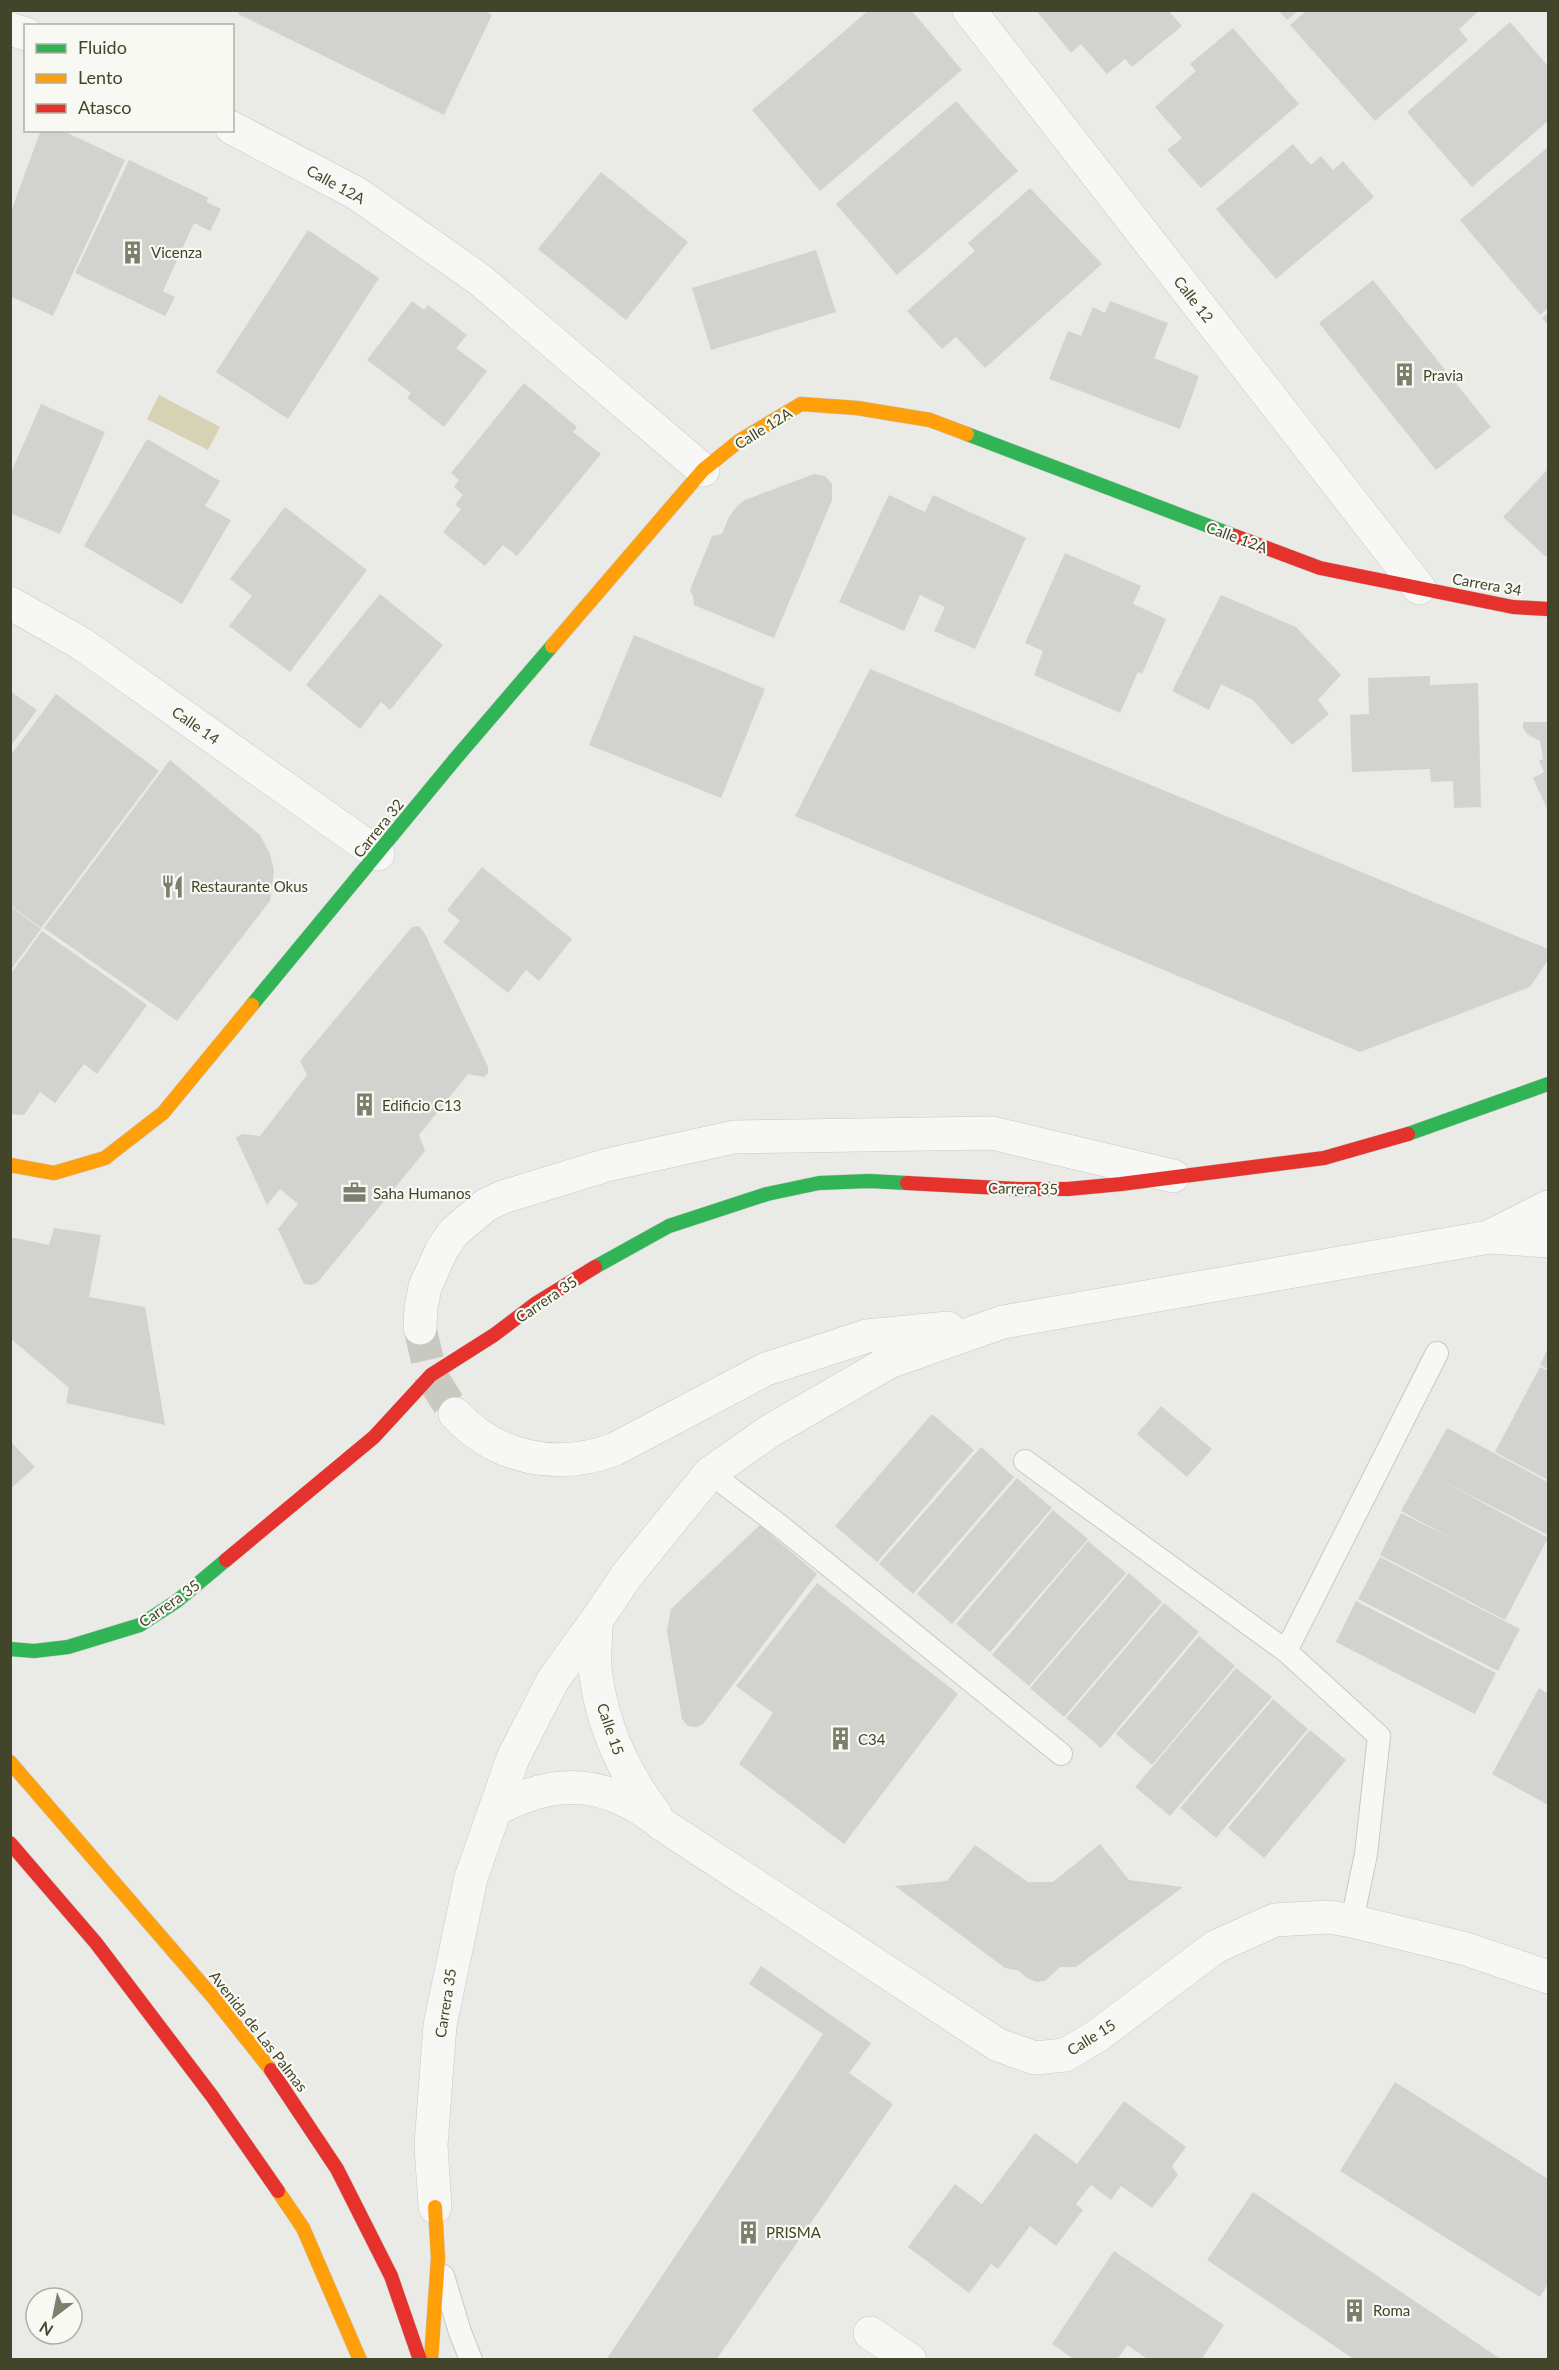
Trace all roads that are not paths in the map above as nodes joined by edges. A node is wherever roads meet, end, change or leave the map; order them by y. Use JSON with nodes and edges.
{"nodes":[{"id":1,"x":969,"y":10,"type":"edge"},
{"id":2,"x":234,"y":129,"type":"edge"},
{"id":3,"x":703,"y":470,"type":"junction"},
{"id":4,"x":1419,"y":588,"type":"junction"},
{"id":5,"x":10,"y":603,"type":"edge"},
{"id":6,"x":1548,"y":609,"type":"edge"},
{"id":7,"x":378,"y":854,"type":"junction"},
{"id":8,"x":1548,"y":1084,"type":"edge"},
{"id":9,"x":10,"y":1165,"type":"edge"},
{"id":10,"x":1173,"y":1176,"type":"junction"},
{"id":11,"x":1548,"y":1207,"type":"edge"},
{"id":12,"x":1489,"y":1237,"type":"junction"},
{"id":13,"x":1548,"y":1241,"type":"edge"},
{"id":14,"x":1003,"y":1322,"type":"junction"},
{"id":15,"x":420,"y":1328,"type":"tunnel mouth"},
{"id":16,"x":1437,"y":1353,"type":"dead end"},
{"id":17,"x":455,"y":1414,"type":"tunnel mouth"},
{"id":18,"x":1025,"y":1461,"type":"dead end"},
{"id":19,"x":710,"y":1473,"type":"junction"},
{"id":20,"x":596,"y":1621,"type":"junction"},
{"id":21,"x":10,"y":1649,"type":"edge"},
{"id":22,"x":1286,"y":1651,"type":"junction"},
{"id":23,"x":1061,"y":1754,"type":"dead end"},
{"id":24,"x":10,"y":1762,"type":"edge"},
{"id":25,"x":495,"y":1810,"type":"junction"},
{"id":26,"x":663,"y":1825,"type":"junction"},
{"id":27,"x":10,"y":1843,"type":"edge"},
{"id":28,"x":1352,"y":1921,"type":"junction"},
{"id":29,"x":1548,"y":1977,"type":"edge"},
{"id":30,"x":435,"y":2206,"type":"joint"},
{"id":31,"x":438,"y":2258,"type":"junction"},
{"id":32,"x":870,"y":2333,"type":"dead end"},
{"id":33,"x":360,"y":2360,"type":"edge"},
{"id":34,"x":420,"y":2360,"type":"edge"},
{"id":35,"x":431,"y":2360,"type":"edge"},
{"id":36,"x":471,"y":2360,"type":"edge"},
{"id":37,"x":910,"y":2360,"type":"edge"}],
"edges":[{"from":1,"to":4,"type":"street","name":"Calle 12"},
{"from":2,"to":3,"type":"street","name":"Calle 12A"},
{"from":3,"to":4,"type":"street","name":"Calle 12A"},
{"from":3,"to":7,"type":"street","name":"Carrera 32"},
{"from":4,"to":6,"type":"street","name":"Carrera 34"},
{"from":5,"to":7,"type":"street","name":"Calle 14"},
{"from":7,"to":9,"type":"street","name":"Carrera 32"},
{"from":8,"to":10,"type":"street","name":"Carrera 35"},
{"from":10,"to":15,"type":"street","name":"Carrera 35"},
{"from":10,"to":21,"type":"street","name":"Carrera 35"},
{"from":11,"to":12,"type":"street","name":"Carrera 35"},
{"from":12,"to":13,"type":"street"},
{"from":12,"to":14,"type":"street","name":"Carrera 35"},
{"from":14,"to":17,"type":"street","name":"Carrera 35"},
{"from":14,"to":19,"type":"street","name":"Carrera 35"},
{"from":16,"to":22,"type":"lane"},
{"from":18,"to":22,"type":"lane"},
{"from":19,"to":20,"type":"street","name":"Carrera 35"},
{"from":19,"to":23,"type":"lane"},
{"from":20,"to":25,"type":"street","name":"Carrera 35"},
{"from":20,"to":26,"type":"street","name":"Calle 15"},
{"from":22,"to":28,"type":"lane"},
{"from":24,"to":34,"type":"street","name":"Avenida de Las Palmas"},
{"from":25,"to":26,"type":"street","name":"Calle 15"},
{"from":25,"to":30,"type":"street","name":"Carrera 35"},
{"from":26,"to":28,"type":"street","name":"Calle 15"},
{"from":27,"to":33,"type":"street"},
{"from":28,"to":29,"type":"street","name":"Calle 15"},
{"from":30,"to":31,"type":"street","name":"Carrera 35"},
{"from":31,"to":35,"type":"street","name":"Carrera 35"},
{"from":31,"to":36,"type":"lane"},
{"from":32,"to":37,"type":"street"}]}
